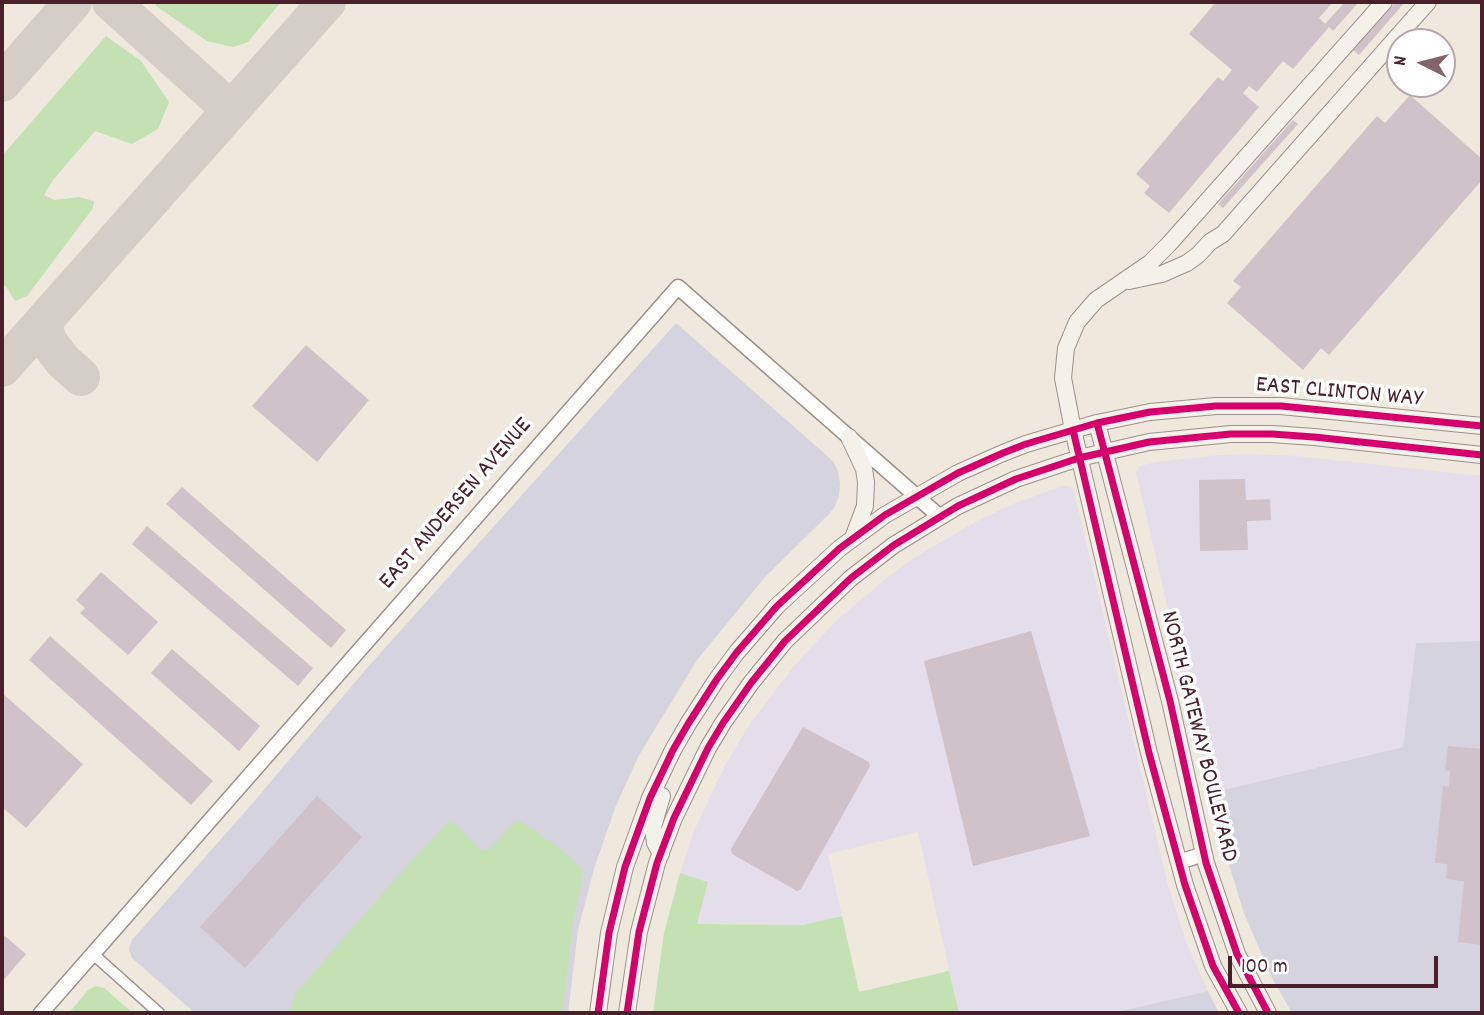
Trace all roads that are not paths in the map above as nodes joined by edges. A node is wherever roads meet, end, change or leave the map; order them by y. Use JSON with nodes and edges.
{"nodes":[{"id":1,"x":1384,"y":2,"type":"edge"},
{"id":2,"x":1428,"y":2,"type":"edge"},
{"id":3,"x":1121,"y":283,"type":"junction"},
{"id":4,"x":1097,"y":423,"type":"junction"},
{"id":5,"x":1482,"y":426,"type":"edge"},
{"id":6,"x":1073,"y":430,"type":"junction"},
{"id":7,"x":849,"y":437,"type":"junction"},
{"id":8,"x":1104,"y":451,"type":"junction"},
{"id":9,"x":1482,"y":455,"type":"edge"},
{"id":10,"x":1079,"y":458,"type":"junction"},
{"id":11,"x":917,"y":496,"type":"junction"},
{"id":12,"x":939,"y":516,"type":"junction"},
{"id":13,"x":852,"y":539,"type":"junction"},
{"id":14,"x":701,"y":704,"type":"junction"},
{"id":15,"x":661,"y":854,"type":"junction"},
{"id":16,"x":1204,"y":854,"type":"junction"},
{"id":17,"x":1179,"y":862,"type":"junction"},
{"id":18,"x":93,"y":954,"type":"junction"},
{"id":19,"x":41,"y":1013,"type":"edge"},
{"id":20,"x":159,"y":1013,"type":"edge"},
{"id":21,"x":598,"y":1013,"type":"edge"},
{"id":22,"x":627,"y":1013,"type":"edge"},
{"id":23,"x":1238,"y":1013,"type":"edge"},
{"id":24,"x":1268,"y":1013,"type":"edge"}],
"edges":[{"from":1,"to":3,"type":"main road","name":"NORTH GATEWAY BOULEVARD"},
{"from":2,"to":3,"type":"main road"},
{"from":3,"to":6,"type":"main road","name":"NORTH GATEWAY BOULEVARD"},
{"from":4,"to":5,"type":"main road","name":"EAST CLINTON WAY"},
{"from":4,"to":6,"type":"main road","name":"EAST CLINTON WAY"},
{"from":4,"to":8,"type":"main road","name":"NORTH GATEWAY BOULEVARD"},
{"from":6,"to":10,"type":"main road","name":"NORTH GATEWAY BOULEVARD"},
{"from":6,"to":11,"type":"main road","name":"EAST CLINTON WAY"},
{"from":7,"to":11,"type":"street","name":"EAST ANDERSEN AVENUE"},
{"from":7,"to":13,"type":"main road"},
{"from":7,"to":18,"type":"street","name":"EAST ANDERSEN AVENUE"},
{"from":8,"to":9,"type":"main road","name":"EAST CLINTON WAY"},
{"from":8,"to":10,"type":"main road","name":"EAST CLINTON WAY"},
{"from":8,"to":16,"type":"main road","name":"NORTH GATEWAY BOULEVARD"},
{"from":10,"to":12,"type":"main road","name":"EAST CLINTON WAY"},
{"from":10,"to":17,"type":"main road","name":"NORTH GATEWAY BOULEVARD"},
{"from":11,"to":12,"type":"street","name":"EAST ANDERSEN AVENUE"},
{"from":11,"to":13,"type":"main road","name":"EAST CLINTON WAY"},
{"from":12,"to":15,"type":"main road","name":"EAST CLINTON WAY"},
{"from":13,"to":14,"type":"main road","name":"EAST CLINTON WAY"},
{"from":14,"to":15,"type":"main road"},
{"from":14,"to":21,"type":"main road","name":"EAST CLINTON WAY"},
{"from":15,"to":22,"type":"main road","name":"EAST CLINTON WAY"},
{"from":16,"to":17,"type":"street"},
{"from":16,"to":24,"type":"main road","name":"NORTH GATEWAY BOULEVARD"},
{"from":17,"to":23,"type":"main road","name":"NORTH GATEWAY BOULEVARD"},
{"from":18,"to":19,"type":"street","name":"EAST ANDERSEN AVENUE"},
{"from":18,"to":20,"type":"street"}]}
